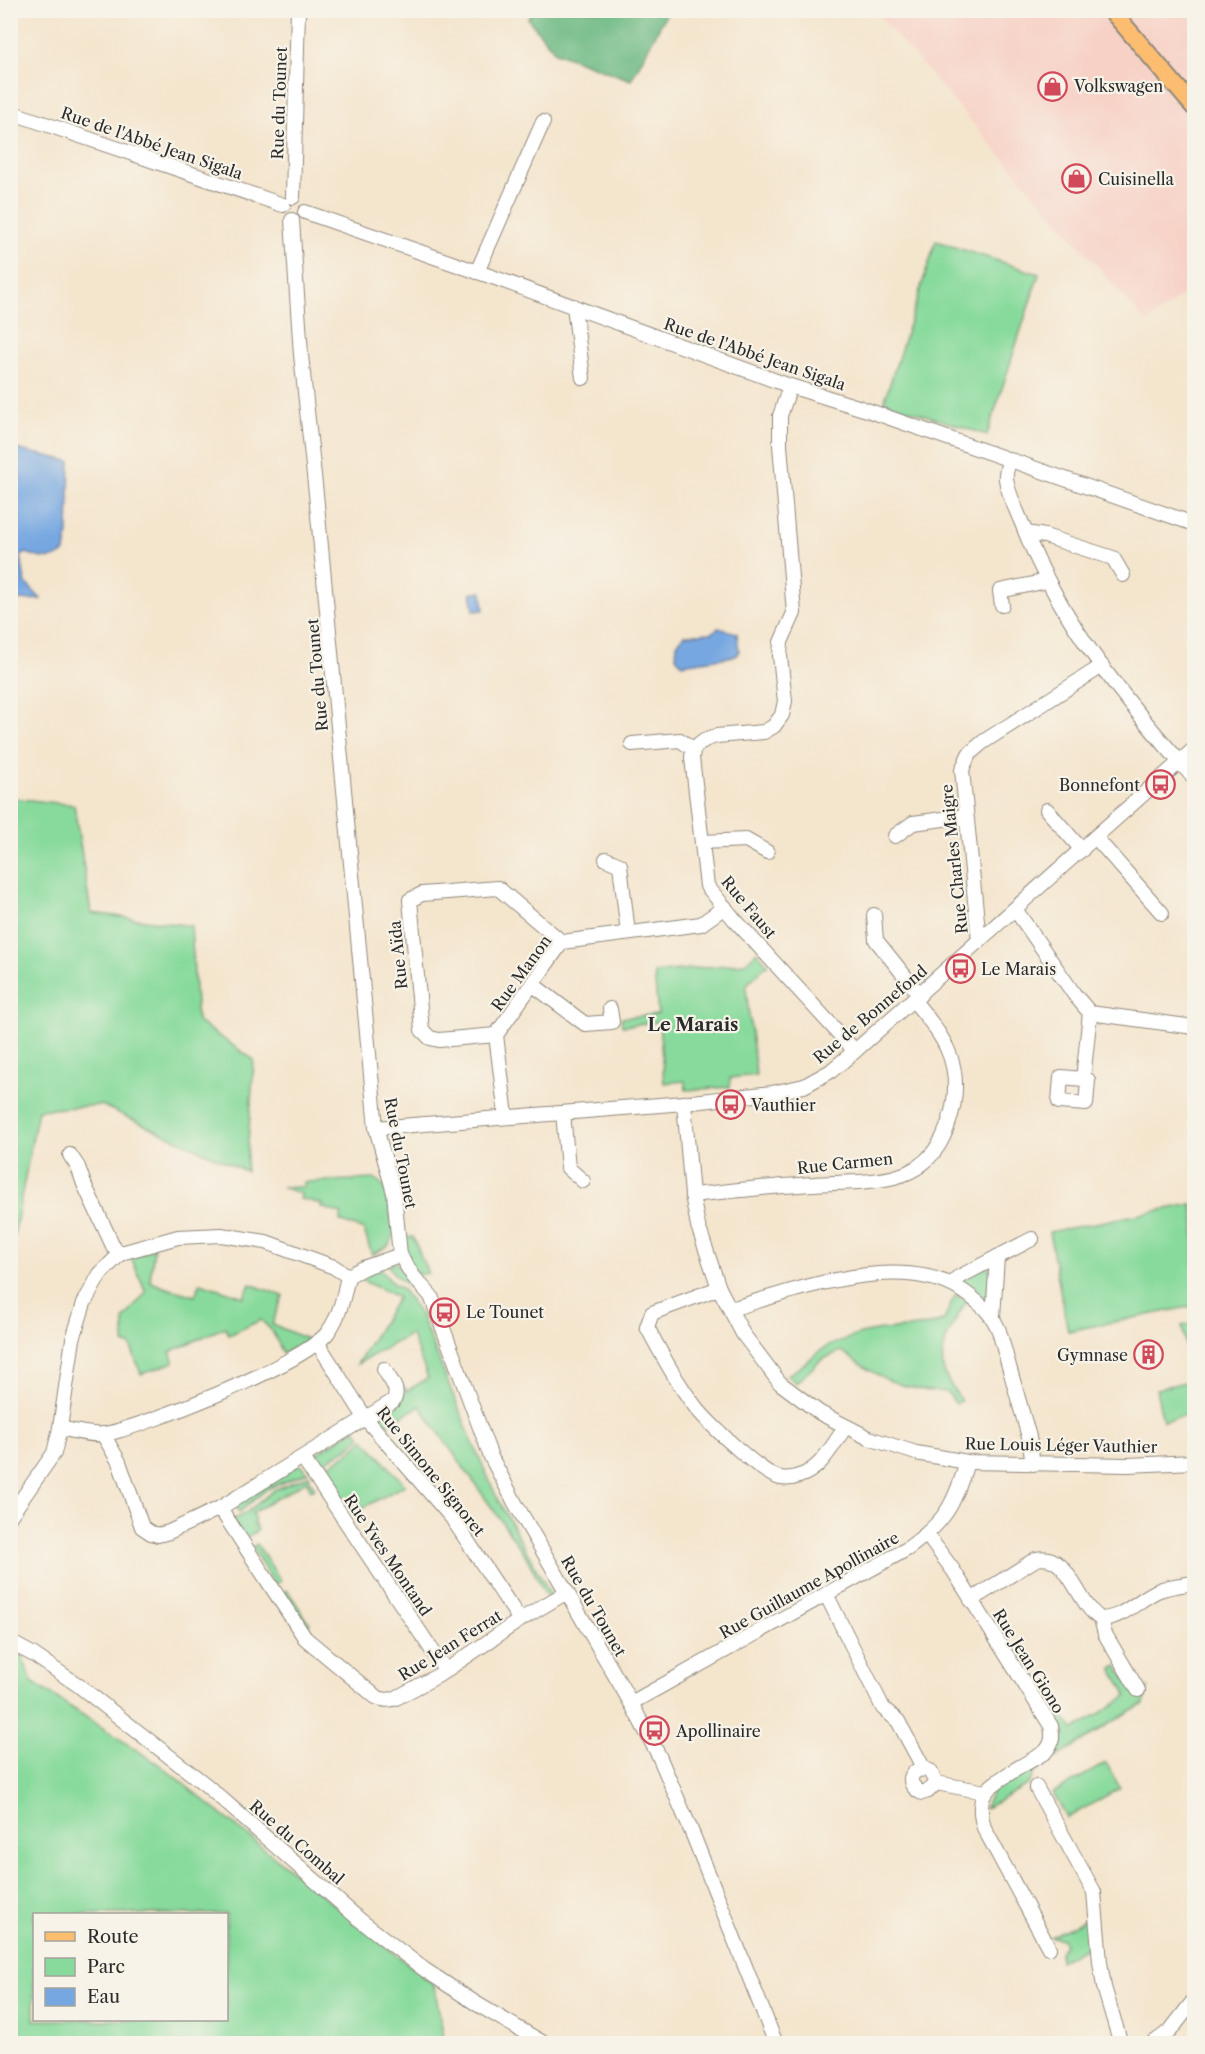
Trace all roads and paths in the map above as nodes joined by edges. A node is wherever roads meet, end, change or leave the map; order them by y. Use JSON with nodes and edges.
{"nodes":[{"id":1,"x":298,"y":10,"type":"edge"},
{"id":2,"x":1111,"y":10,"type":"edge"},
{"id":3,"x":1194,"y":107,"type":"edge"},
{"id":4,"x":10,"y":112,"type":"edge"},
{"id":5,"x":543,"y":122,"type":"dead end"},
{"id":6,"x":288,"y":201,"type":"junction"},
{"id":7,"x":305,"y":212,"type":"junction"},
{"id":8,"x":292,"y":220,"type":"junction"},
{"id":9,"x":477,"y":272,"type":"junction"},
{"id":10,"x":573,"y":306,"type":"junction"},
{"id":11,"x":583,"y":378,"type":"dead end"},
{"id":12,"x":790,"y":386,"type":"junction"},
{"id":13,"x":1009,"y":461,"type":"junction"},
{"id":14,"x":1194,"y":524,"type":"edge"},
{"id":15,"x":1026,"y":533,"type":"junction"},
{"id":16,"x":1123,"y":575,"type":"dead end"},
{"id":17,"x":1047,"y":581,"type":"junction"},
{"id":18,"x":1002,"y":605,"type":"dead end"},
{"id":19,"x":1102,"y":666,"type":"junction"},
{"id":20,"x":632,"y":744,"type":"dead end"},
{"id":21,"x":693,"y":749,"type":"junction"},
{"id":22,"x":1194,"y":749,"type":"edge"},
{"id":23,"x":1180,"y":762,"type":"junction"},
{"id":24,"x":1194,"y":778,"type":"edge"},
{"id":25,"x":1047,"y":810,"type":"dead end"},
{"id":26,"x":966,"y":816,"type":"junction"},
{"id":27,"x":895,"y":836,"type":"dead end"},
{"id":28,"x":1096,"y":838,"type":"junction"},
{"id":29,"x":702,"y":842,"type":"junction"},
{"id":30,"x":1082,"y":850,"type":"junction"},
{"id":31,"x":767,"y":852,"type":"dead end"},
{"id":32,"x":606,"y":859,"type":"dead end"},
{"id":33,"x":725,"y":907,"type":"junction"},
{"id":34,"x":1016,"y":909,"type":"junction"},
{"id":35,"x":1162,"y":913,"type":"dead end"},
{"id":36,"x":874,"y":915,"type":"dead end"},
{"id":37,"x":628,"y":933,"type":"junction"},
{"id":38,"x":979,"y":941,"type":"junction"},
{"id":39,"x":562,"y":942,"type":"junction"},
{"id":40,"x":532,"y":984,"type":"junction"},
{"id":41,"x":917,"y":998,"type":"junction"},
{"id":42,"x":610,"y":1010,"type":"dead end"},
{"id":43,"x":1090,"y":1013,"type":"junction"},
{"id":44,"x":1194,"y":1027,"type":"edge"},
{"id":45,"x":496,"y":1035,"type":"junction"},
{"id":46,"x":855,"y":1051,"type":"junction"},
{"id":47,"x":1083,"y":1079,"type":"dead end"},
{"id":48,"x":684,"y":1103,"type":"junction"},
{"id":49,"x":563,"y":1113,"type":"junction"},
{"id":50,"x":506,"y":1116,"type":"junction"},
{"id":51,"x":376,"y":1128,"type":"junction"},
{"id":52,"x":70,"y":1155,"type":"dead end"},
{"id":53,"x":583,"y":1181,"type":"dead end"},
{"id":54,"x":692,"y":1195,"type":"junction"},
{"id":55,"x":1032,"y":1239,"type":"dead end"},
{"id":56,"x":121,"y":1253,"type":"junction"},
{"id":57,"x":400,"y":1255,"type":"junction"},
{"id":58,"x":998,"y":1257,"type":"junction"},
{"id":59,"x":348,"y":1276,"type":"junction"},
{"id":60,"x":952,"y":1284,"type":"junction"},
{"id":61,"x":719,"y":1288,"type":"junction"},
{"id":62,"x":731,"y":1309,"type":"junction"},
{"id":63,"x":993,"y":1317,"type":"junction"},
{"id":64,"x":317,"y":1342,"type":"junction"},
{"id":65,"x":384,"y":1369,"type":"dead end"},
{"id":66,"x":366,"y":1419,"type":"junction"},
{"id":67,"x":60,"y":1428,"type":"junction"},
{"id":68,"x":845,"y":1428,"type":"junction"},
{"id":69,"x":103,"y":1434,"type":"junction"},
{"id":70,"x":303,"y":1458,"type":"junction"},
{"id":71,"x":967,"y":1462,"type":"junction"},
{"id":72,"x":1194,"y":1462,"type":"edge"},
{"id":73,"x":1033,"y":1464,"type":"junction"},
{"id":74,"x":220,"y":1508,"type":"junction"},
{"id":75,"x":10,"y":1516,"type":"edge"},
{"id":76,"x":927,"y":1535,"type":"junction"},
{"id":77,"x":1194,"y":1583,"type":"edge"},
{"id":78,"x":567,"y":1592,"type":"junction"},
{"id":79,"x":826,"y":1594,"type":"junction"},
{"id":80,"x":971,"y":1600,"type":"junction"},
{"id":81,"x":1101,"y":1619,"type":"junction"},
{"id":82,"x":520,"y":1620,"type":"junction"},
{"id":83,"x":10,"y":1635,"type":"edge"},
{"id":84,"x":10,"y":1642,"type":"edge"},
{"id":85,"x":34,"y":1655,"type":"junction"},
{"id":86,"x":446,"y":1671,"type":"junction"},
{"id":87,"x":1138,"y":1690,"type":"dead end"},
{"id":88,"x":631,"y":1703,"type":"junction"},
{"id":89,"x":924,"y":1769,"type":"junction"},
{"id":90,"x":936,"y":1783,"type":"junction"},
{"id":91,"x":1036,"y":1787,"type":"dead end"},
{"id":92,"x":985,"y":1792,"type":"junction"},
{"id":93,"x":1049,"y":1948,"type":"dead end"},
{"id":94,"x":1194,"y":2000,"type":"edge"},
{"id":95,"x":544,"y":2043,"type":"edge"},
{"id":96,"x":776,"y":2043,"type":"edge"},
{"id":97,"x":1121,"y":2043,"type":"edge"},
{"id":98,"x":1152,"y":2043,"type":"edge"}],
"edges":[{"from":1,"to":6,"type":"street","name":"Rue du Tounet"},
{"from":2,"to":3,"type":"main road"},
{"from":4,"to":6,"type":"street","name":"Rue de l'Abbé Jean Sigala"},
{"from":5,"to":9,"type":"street"},
{"from":6,"to":7,"type":"street"},
{"from":6,"to":8,"type":"street"},
{"from":7,"to":8,"type":"street"},
{"from":7,"to":9,"type":"street","name":"Rue de l'Abbé Jean Sigala"},
{"from":8,"to":51,"type":"street","name":"Rue du Tounet"},
{"from":9,"to":10,"type":"street","name":"Rue de l'Abbé Jean Sigala"},
{"from":10,"to":11,"type":"street"},
{"from":10,"to":12,"type":"street","name":"Rue de l'Abbé Jean Sigala"},
{"from":12,"to":13,"type":"street","name":"Rue de l'Abbé Jean Sigala"},
{"from":12,"to":21,"type":"street"},
{"from":13,"to":14,"type":"street","name":"Rue de l'Abbé Jean Sigala"},
{"from":13,"to":15,"type":"street"},
{"from":15,"to":16,"type":"street"},
{"from":15,"to":17,"type":"street"},
{"from":17,"to":18,"type":"street"},
{"from":17,"to":19,"type":"street"},
{"from":19,"to":23,"type":"street"},
{"from":19,"to":26,"type":"street","name":"Rue Charles Maigre"},
{"from":20,"to":21,"type":"street"},
{"from":21,"to":29,"type":"street","name":"Rue Faust"},
{"from":22,"to":23,"type":"street","name":"Rue de Bonnefond"},
{"from":23,"to":24,"type":"street"},
{"from":23,"to":28,"type":"street","name":"Rue de Bonnefond"},
{"from":25,"to":30,"type":"street"},
{"from":26,"to":27,"type":"street"},
{"from":26,"to":38,"type":"street","name":"Rue Charles Maigre"},
{"from":28,"to":30,"type":"street","name":"Rue de Bonnefond"},
{"from":28,"to":35,"type":"street"},
{"from":29,"to":31,"type":"street"},
{"from":29,"to":33,"type":"street","name":"Rue Faust"},
{"from":30,"to":34,"type":"street","name":"Rue de Bonnefond"},
{"from":32,"to":37,"type":"street"},
{"from":33,"to":37,"type":"street","name":"Rue Manon"},
{"from":33,"to":46,"type":"street","name":"Rue Faust"},
{"from":34,"to":38,"type":"street","name":"Rue de Bonnefond"},
{"from":34,"to":43,"type":"street"},
{"from":36,"to":41,"type":"street","name":"Rue Carmen"},
{"from":37,"to":39,"type":"street","name":"Rue Manon"},
{"from":38,"to":41,"type":"street","name":"Rue de Bonnefond"},
{"from":39,"to":40,"type":"street","name":"Rue Manon"},
{"from":39,"to":45,"type":"street","name":"Rue Aïda"},
{"from":40,"to":42,"type":"street"},
{"from":40,"to":45,"type":"street","name":"Rue Manon"},
{"from":41,"to":46,"type":"street","name":"Rue de Bonnefond"},
{"from":41,"to":54,"type":"street","name":"Rue Carmen"},
{"from":43,"to":44,"type":"street"},
{"from":43,"to":47,"type":"street"},
{"from":45,"to":50,"type":"street","name":"Rue Manon"},
{"from":46,"to":48,"type":"street","name":"Rue de Bonnefond"},
{"from":48,"to":49,"type":"street","name":"Rue de Bonnefond"},
{"from":48,"to":54,"type":"street","name":"Rue Louis Léger Vauthier"},
{"from":49,"to":50,"type":"street","name":"Rue de Bonnefond"},
{"from":49,"to":53,"type":"street"},
{"from":50,"to":51,"type":"street","name":"Rue de Bonnefond"},
{"from":51,"to":57,"type":"street","name":"Rue du Tounet"},
{"from":52,"to":56,"type":"street"},
{"from":54,"to":61,"type":"street","name":"Rue Louis Léger Vauthier"},
{"from":55,"to":58,"type":"street"},
{"from":56,"to":59,"type":"street"},
{"from":56,"to":67,"type":"street"},
{"from":57,"to":59,"type":"street"},
{"from":57,"to":78,"type":"street","name":"Rue du Tounet"},
{"from":58,"to":60,"type":"street"},
{"from":58,"to":63,"type":"street"},
{"from":59,"to":64,"type":"street"},
{"from":60,"to":62,"type":"street"},
{"from":60,"to":63,"type":"street"},
{"from":61,"to":62,"type":"street","name":"Rue Louis Léger Vauthier"},
{"from":61,"to":68,"type":"street"},
{"from":62,"to":68,"type":"street","name":"Rue Louis Léger Vauthier"},
{"from":63,"to":73,"type":"street"},
{"from":64,"to":66,"type":"street","name":"Rue Simone Signoret"},
{"from":64,"to":69,"type":"street"},
{"from":65,"to":66,"type":"street"},
{"from":66,"to":70,"type":"street"},
{"from":66,"to":82,"type":"street","name":"Rue Simone Signoret"},
{"from":67,"to":69,"type":"street"},
{"from":67,"to":75,"type":"street"},
{"from":68,"to":71,"type":"street","name":"Rue Louis Léger Vauthier"},
{"from":69,"to":74,"type":"street"},
{"from":70,"to":74,"type":"street"},
{"from":70,"to":86,"type":"street","name":"Rue Yves Montand"},
{"from":71,"to":73,"type":"street","name":"Rue Louis Léger Vauthier"},
{"from":71,"to":76,"type":"street","name":"Rue Guillaume Apollinaire"},
{"from":72,"to":73,"type":"street","name":"Rue Louis Léger Vauthier"},
{"from":74,"to":86,"type":"street","name":"Rue Jean Ferrat"},
{"from":76,"to":79,"type":"street","name":"Rue Guillaume Apollinaire"},
{"from":76,"to":80,"type":"street","name":"Rue Jean Giono"},
{"from":77,"to":81,"type":"street"},
{"from":78,"to":82,"type":"street","name":"Rue Jean Ferrat"},
{"from":78,"to":88,"type":"street","name":"Rue du Tounet"},
{"from":79,"to":88,"type":"street","name":"Rue Guillaume Apollinaire"},
{"from":79,"to":89,"type":"street"},
{"from":80,"to":81,"type":"street"},
{"from":80,"to":92,"type":"street","name":"Rue Jean Giono"},
{"from":81,"to":87,"type":"street"},
{"from":82,"to":86,"type":"street","name":"Rue Jean Ferrat"},
{"from":83,"to":85,"type":"street","name":"Rue du Combal"},
{"from":84,"to":85,"type":"street","name":"Rue du Combal"},
{"from":85,"to":95,"type":"street","name":"Rue du Combal"},
{"from":88,"to":96,"type":"street","name":"Rue du Tounet"},
{"from":89,"to":90,"type":"street"},
{"from":89,"to":90,"type":"street"},
{"from":90,"to":92,"type":"street"},
{"from":91,"to":97,"type":"street"},
{"from":92,"to":93,"type":"street"},
{"from":94,"to":98,"type":"street"}]}
